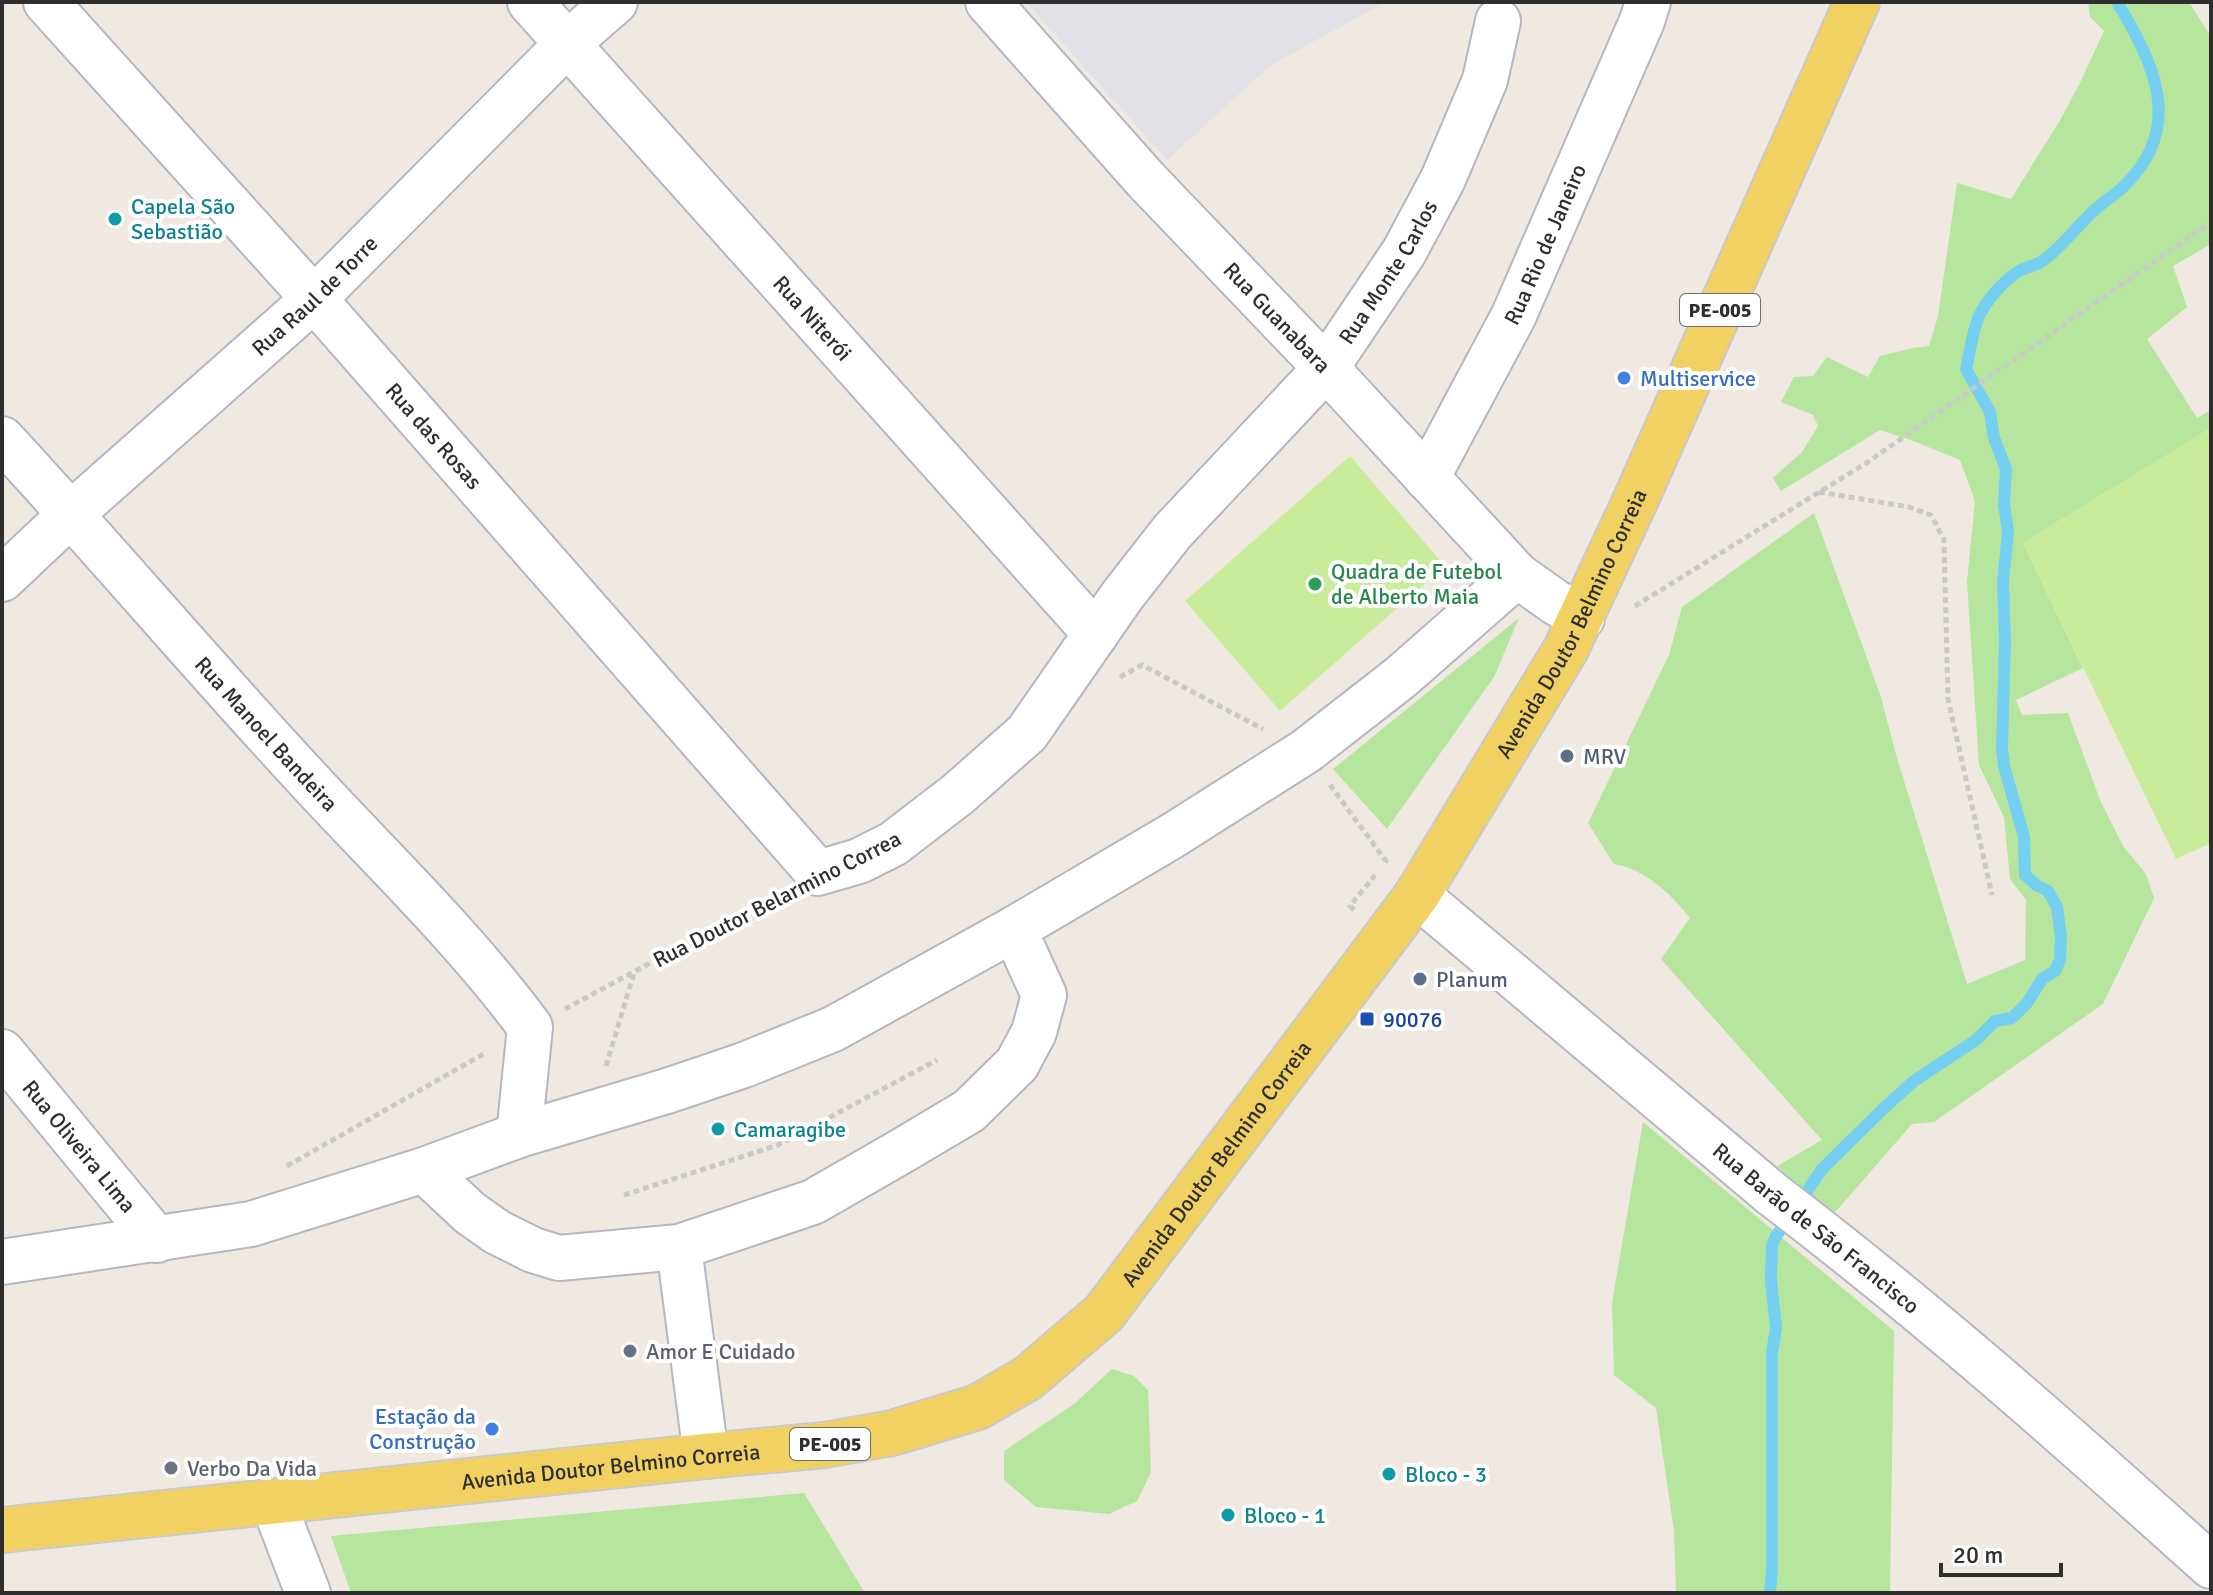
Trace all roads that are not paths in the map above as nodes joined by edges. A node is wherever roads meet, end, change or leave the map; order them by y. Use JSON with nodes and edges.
{"nodes":[{"id":1,"x":46,"y":2,"type":"edge"},
{"id":2,"x":530,"y":2,"type":"edge"},
{"id":3,"x":615,"y":2,"type":"edge"},
{"id":4,"x":988,"y":2,"type":"edge"},
{"id":5,"x":1648,"y":2,"type":"edge"},
{"id":6,"x":1857,"y":2,"type":"edge"},
{"id":7,"x":1498,"y":21,"type":"dead end"},
{"id":8,"x":568,"y":43,"type":"junction"},
{"id":9,"x":314,"y":299,"type":"junction"},
{"id":10,"x":1326,"y":368,"type":"junction"},
{"id":11,"x":2,"y":439,"type":"edge"},
{"id":12,"x":1427,"y":478,"type":"junction"},
{"id":13,"x":71,"y":514,"type":"junction"},
{"id":14,"x":1517,"y":575,"type":"junction"},
{"id":15,"x":2,"y":579,"type":"edge"},
{"id":16,"x":1582,"y":618,"type":"junction"},
{"id":17,"x":1096,"y":634,"type":"junction"},
{"id":18,"x":818,"y":873,"type":"joint"},
{"id":19,"x":1417,"y":895,"type":"junction"},
{"id":20,"x":1014,"y":929,"type":"junction"},
{"id":21,"x":2,"y":1052,"type":"edge"},
{"id":22,"x":519,"y":1135,"type":"junction"},
{"id":23,"x":424,"y":1170,"type":"junction"},
{"id":24,"x":157,"y":1240,"type":"junction"},
{"id":25,"x":679,"y":1247,"type":"junction"},
{"id":26,"x":2,"y":1262,"type":"edge"},
{"id":27,"x":706,"y":1456,"type":"junction"},
{"id":28,"x":273,"y":1502,"type":"junction"},
{"id":29,"x":2,"y":1530,"type":"edge"},
{"id":30,"x":2211,"y":1566,"type":"edge"},
{"id":31,"x":308,"y":1593,"type":"edge"}],
"edges":[{"from":1,"to":9,"type":"street","name":"Rua das Rosas"},
{"from":2,"to":8,"type":"street","name":"Rua Niterói"},
{"from":3,"to":8,"type":"street","name":"Rua Raul de Torre"},
{"from":4,"to":10,"type":"street","name":"Rua Guanabara"},
{"from":5,"to":12,"type":"street","name":"Rua Rio de Janeiro"},
{"from":6,"to":16,"type":"main road","name":"Avenida Doutor Belmino Correia","number":"PE-005"},
{"from":7,"to":10,"type":"street","name":"Rua Monte Carlos"},
{"from":8,"to":9,"type":"street","name":"Rua Raul de Torre"},
{"from":8,"to":17,"type":"street","name":"Rua Niterói"},
{"from":9,"to":13,"type":"street","name":"Rua Raul de Torre"},
{"from":9,"to":18,"type":"street","name":"Rua das Rosas"},
{"from":10,"to":12,"type":"street","name":"Rua Guanabara"},
{"from":10,"to":17,"type":"street","name":"Rua Monte Carlos"},
{"from":11,"to":13,"type":"street","name":"Rua Manoel Bandeira"},
{"from":12,"to":14,"type":"street","name":"Rua Guanabara"},
{"from":13,"to":15,"type":"street","name":"Rua Raul de Torre"},
{"from":13,"to":22,"type":"street","name":"Rua Manoel Bandeira"},
{"from":14,"to":16,"type":"street","name":"Rua Guanabara"},
{"from":14,"to":20,"type":"street"},
{"from":16,"to":19,"type":"main road","name":"Avenida Doutor Belmino Correia","number":"PE-005"},
{"from":17,"to":18,"type":"street","name":"Rua Doutor Belarmino Correa"},
{"from":19,"to":27,"type":"main road","name":"Avenida Doutor Belmino Correia","number":"PE-005"},
{"from":19,"to":30,"type":"street","name":"Rua Barão de São Francisco"},
{"from":20,"to":22,"type":"street"},
{"from":20,"to":25,"type":"street"},
{"from":21,"to":24,"type":"street","name":"Rua Oliveira Lima"},
{"from":22,"to":23,"type":"street"},
{"from":23,"to":24,"type":"street"},
{"from":23,"to":25,"type":"street"},
{"from":24,"to":26,"type":"street"},
{"from":25,"to":27,"type":"street"},
{"from":27,"to":28,"type":"main road","name":"Avenida Doutor Belmino Correia","number":"PE-005"},
{"from":28,"to":29,"type":"main road","name":"Avenida Doutor Belmino Correia","number":"PE-005"},
{"from":28,"to":31,"type":"street"}]}
